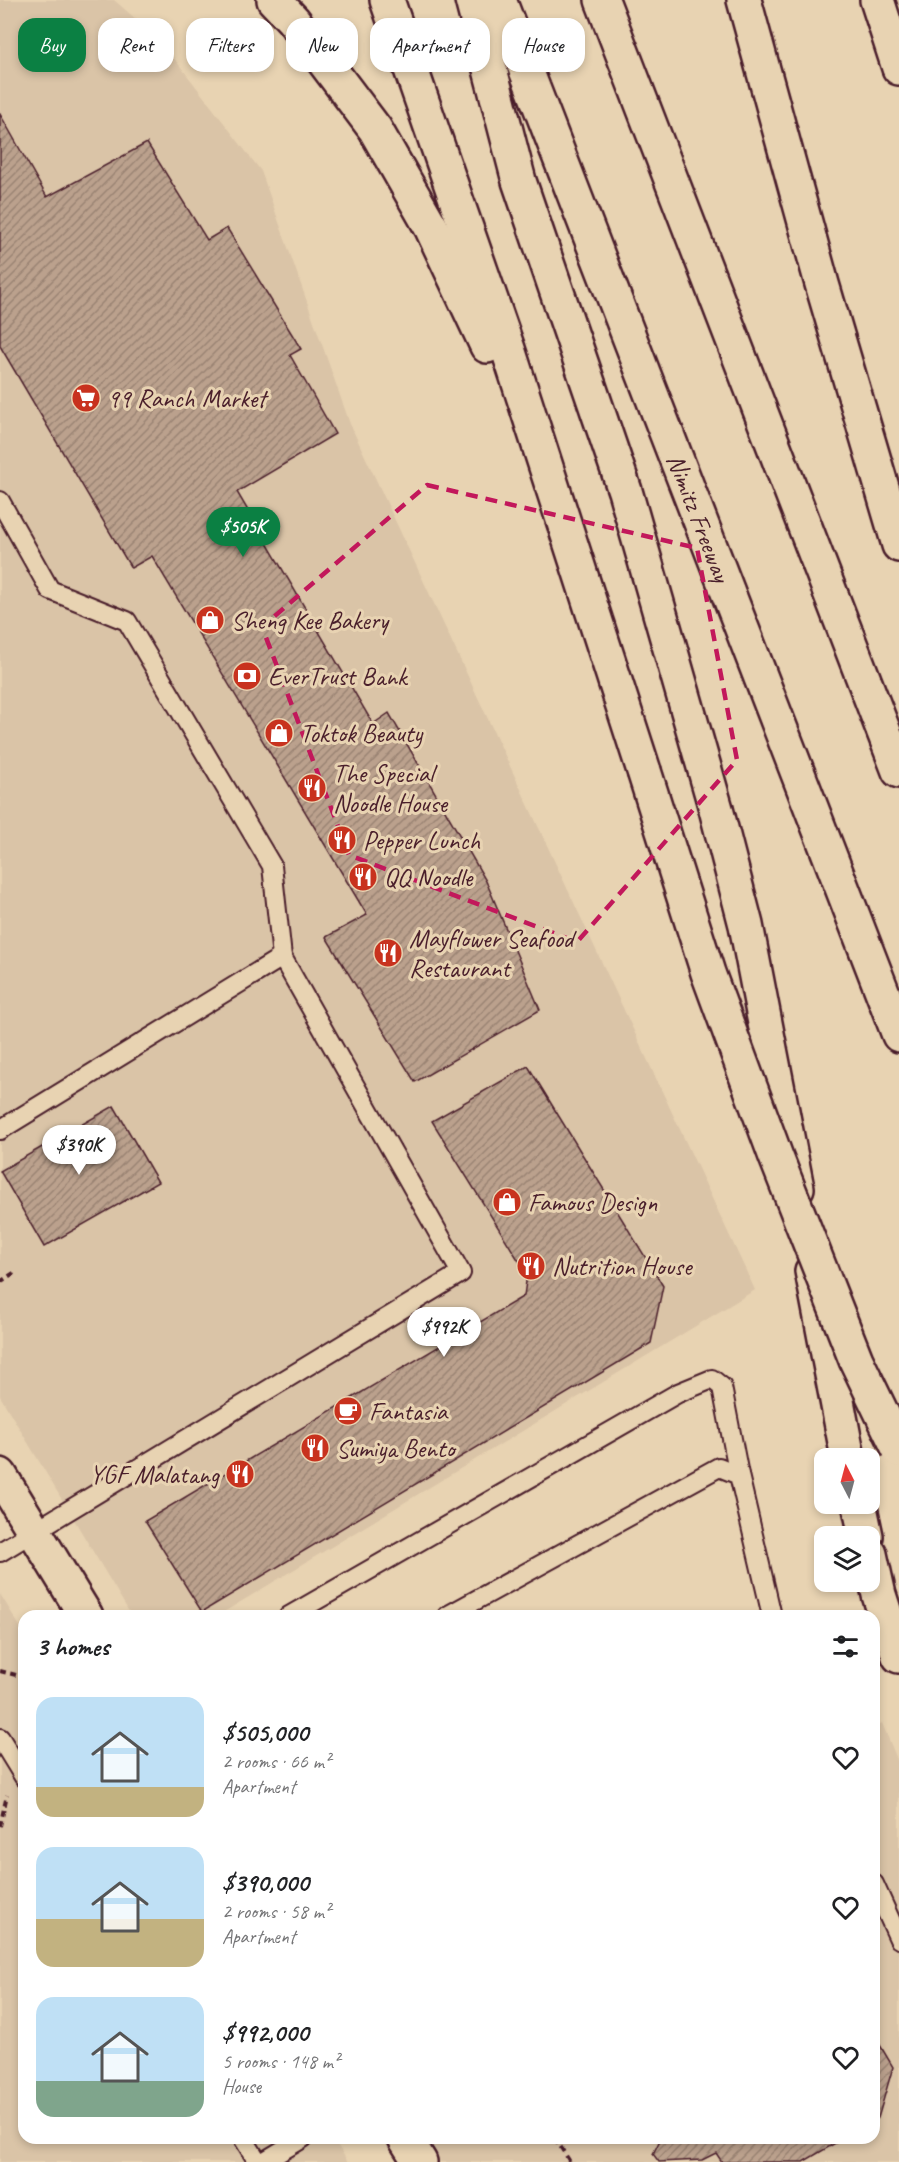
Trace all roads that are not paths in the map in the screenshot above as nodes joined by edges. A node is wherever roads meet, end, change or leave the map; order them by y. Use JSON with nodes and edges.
{"nodes":[{"id":1,"x":274,"y":0,"type":"edge"},
{"id":2,"x":387,"y":0,"type":"edge"},
{"id":3,"x":472,"y":0,"type":"edge"},
{"id":4,"x":499,"y":0,"type":"edge"},
{"id":5,"x":602,"y":0,"type":"edge"},
{"id":6,"x":744,"y":0,"type":"edge"},
{"id":7,"x":877,"y":0,"type":"edge"},
{"id":8,"x":899,"y":68,"type":"edge"},
{"id":9,"x":0,"y":501,"type":"edge"},
{"id":10,"x":899,"y":545,"type":"edge"},
{"id":11,"x":603,"y":650,"type":"junction"},
{"id":12,"x":899,"y":771,"type":"edge"},
{"id":13,"x":282,"y":957,"type":"junction"},
{"id":14,"x":899,"y":1035,"type":"edge"},
{"id":15,"x":0,"y":1130,"type":"edge"},
{"id":16,"x":846,"y":1448,"type":"edge"},
{"id":17,"x":899,"y":1449,"type":"edge"},
{"id":18,"x":0,"y":1475,"type":"edge"},
{"id":19,"x":738,"y":1475,"type":"junction"},
{"id":20,"x":35,"y":1532,"type":"junction"},
{"id":21,"x":0,"y":1552,"type":"edge"},
{"id":22,"x":878,"y":1592,"type":"edge"},
{"id":23,"x":82,"y":1610,"type":"edge"},
{"id":24,"x":299,"y":1610,"type":"edge"},
{"id":25,"x":458,"y":1610,"type":"edge"},
{"id":26,"x":771,"y":1610,"type":"edge"},
{"id":27,"x":899,"y":1656,"type":"edge"},
{"id":28,"x":0,"y":1738,"type":"edge"},
{"id":29,"x":18,"y":1767,"type":"edge"},
{"id":30,"x":880,"y":1897,"type":"edge"},
{"id":31,"x":899,"y":1939,"type":"edge"},
{"id":32,"x":247,"y":2144,"type":"edge"},
{"id":33,"x":293,"y":2144,"type":"edge"},
{"id":34,"x":409,"y":2144,"type":"edge"},
{"id":35,"x":258,"y":2162,"type":"edge"},
{"id":36,"x":263,"y":2162,"type":"edge"},
{"id":37,"x":420,"y":2162,"type":"edge"}],
"edges":[{"from":1,"to":11,"type":"main road"},
{"from":2,"to":11,"type":"main road"},
{"from":3,"to":16,"type":"main road"},
{"from":4,"to":14,"type":"main road","name":"Nimitz Freeway"},
{"from":5,"to":12,"type":"main road"},
{"from":6,"to":10,"type":"main road"},
{"from":7,"to":8,"type":"main road"},
{"from":9,"to":13,"type":"lane"},
{"from":11,"to":17,"type":"main road","bridge":true},
{"from":13,"to":15,"type":"lane"},
{"from":13,"to":20,"type":"lane"},
{"from":18,"to":20,"type":"main road"},
{"from":19,"to":24,"type":"lane"},
{"from":19,"to":25,"type":"lane"},
{"from":19,"to":26,"type":"lane"},
{"from":20,"to":21,"type":"lane"},
{"from":20,"to":23,"type":"main road"},
{"from":22,"to":27,"type":"main road"},
{"from":28,"to":29,"type":"lane"},
{"from":30,"to":31,"type":"lane"},
{"from":32,"to":35,"type":"lane"},
{"from":33,"to":36,"type":"lane"},
{"from":34,"to":37,"type":"main road"}]}
